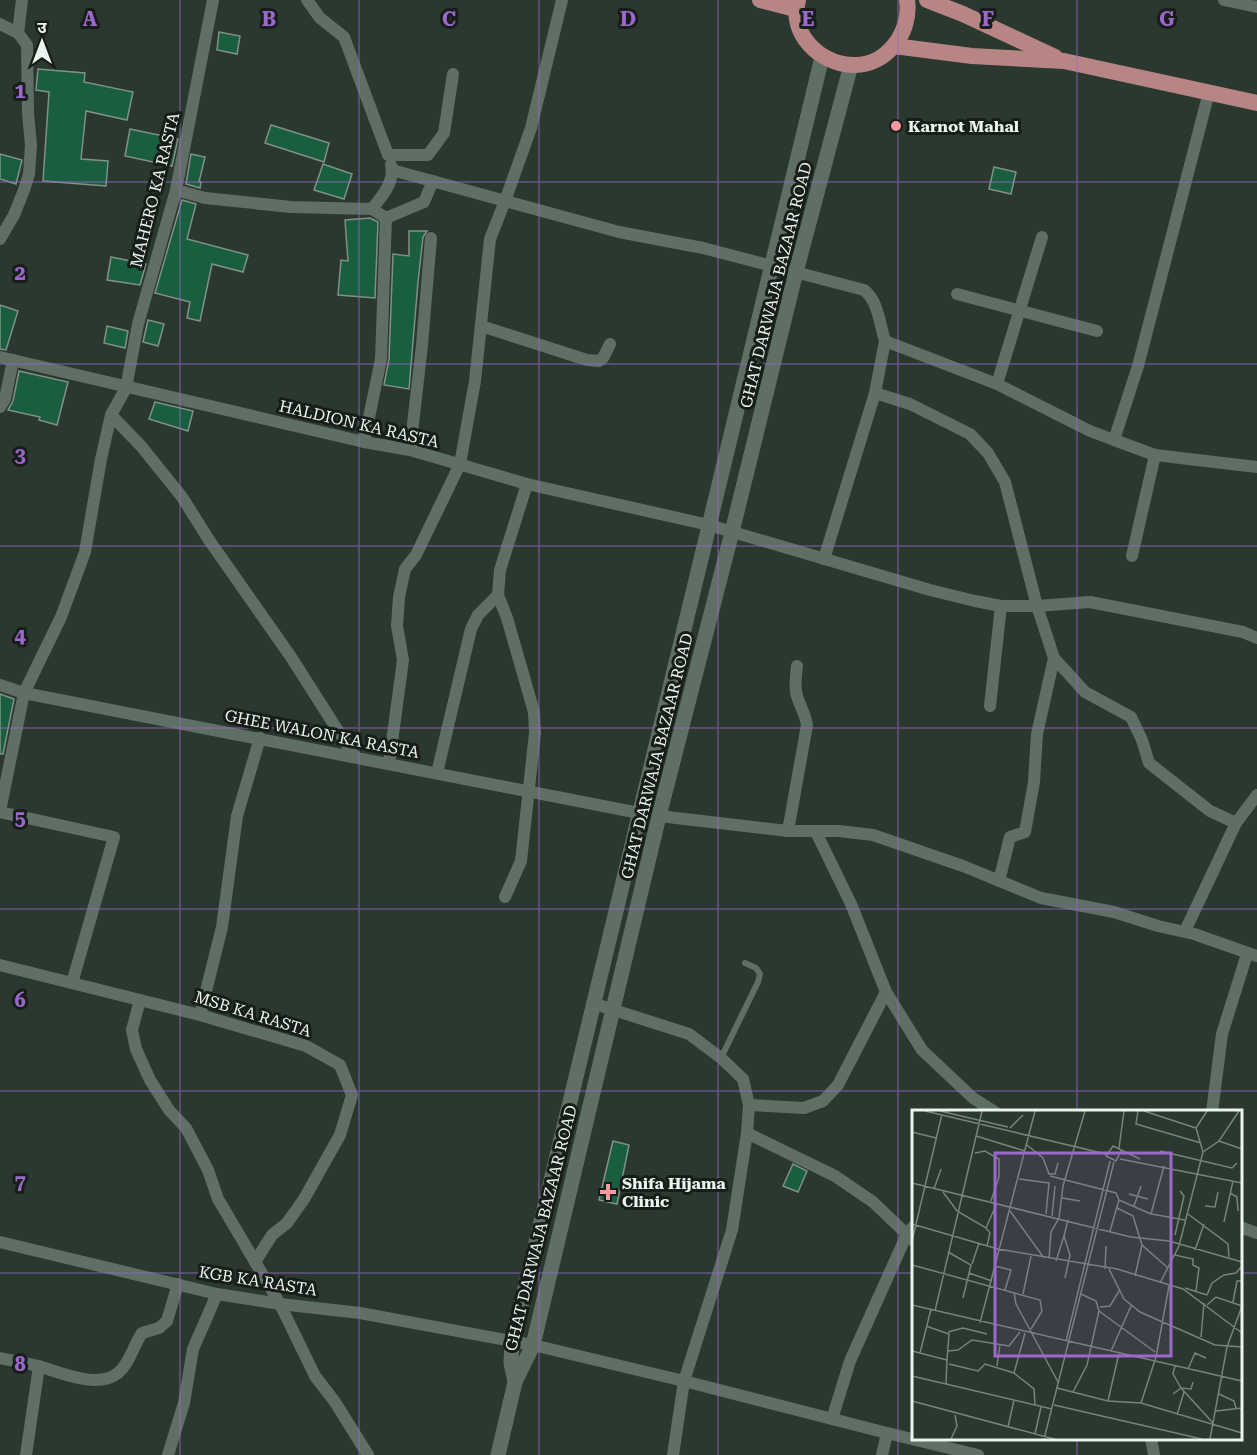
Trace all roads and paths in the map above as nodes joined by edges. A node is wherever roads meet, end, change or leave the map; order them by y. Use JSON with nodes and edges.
{"nodes":[{"id":1,"x":22,"y":0,"type":"edge"},
{"id":2,"x":213,"y":0,"type":"edge"},
{"id":3,"x":307,"y":0,"type":"edge"},
{"id":4,"x":562,"y":0,"type":"edge"},
{"id":5,"x":760,"y":0,"type":"edge"},
{"id":6,"x":907,"y":0,"type":"edge"},
{"id":7,"x":927,"y":0,"type":"edge"},
{"id":8,"x":1224,"y":0,"type":"edge"},
{"id":9,"x":796,"y":5,"type":"edge"},
{"id":10,"x":1257,"y":7,"type":"edge"},
{"id":11,"x":0,"y":24,"type":"edge"},
{"id":12,"x":18,"y":33,"type":"junction"},
{"id":13,"x":894,"y":46,"type":"junction"},
{"id":14,"x":822,"y":57,"type":"junction"},
{"id":15,"x":1064,"y":61,"type":"junction"},
{"id":16,"x":851,"y":65,"type":"junction"},
{"id":17,"x":453,"y":74,"type":"dead end"},
{"id":18,"x":1209,"y":92,"type":"junction"},
{"id":19,"x":1257,"y":103,"type":"edge"},
{"id":20,"x":388,"y":155,"type":"junction"},
{"id":21,"x":392,"y":170,"type":"junction"},
{"id":22,"x":434,"y":181,"type":"junction"},
{"id":23,"x":176,"y":190,"type":"junction"},
{"id":24,"x":505,"y":201,"type":"junction"},
{"id":25,"x":372,"y":209,"type":"junction"},
{"id":26,"x":386,"y":218,"type":"junction"},
{"id":27,"x":1042,"y":237,"type":"dead end"},
{"id":28,"x":431,"y":238,"type":"dead end"},
{"id":29,"x":0,"y":239,"type":"edge"},
{"id":30,"x":773,"y":265,"type":"junction"},
{"id":31,"x":796,"y":272,"type":"junction"},
{"id":32,"x":957,"y":294,"type":"dead end"},
{"id":33,"x":1020,"y":310,"type":"junction"},
{"id":34,"x":481,"y":326,"type":"junction"},
{"id":35,"x":1097,"y":332,"type":"dead end"},
{"id":36,"x":885,"y":341,"type":"junction"},
{"id":37,"x":610,"y":344,"type":"dead end"},
{"id":38,"x":0,"y":357,"type":"edge"},
{"id":39,"x":13,"y":360,"type":"junction"},
{"id":40,"x":998,"y":384,"type":"junction"},
{"id":41,"x":126,"y":388,"type":"junction"},
{"id":42,"x":875,"y":393,"type":"junction"},
{"id":43,"x":0,"y":407,"type":"edge"},
{"id":44,"x":111,"y":415,"type":"junction"},
{"id":45,"x":1114,"y":440,"type":"junction"},
{"id":46,"x":364,"y":442,"type":"junction"},
{"id":47,"x":410,"y":450,"type":"junction"},
{"id":48,"x":1155,"y":455,"type":"junction"},
{"id":49,"x":460,"y":464,"type":"junction"},
{"id":50,"x":1257,"y":467,"type":"edge"},
{"id":51,"x":526,"y":484,"type":"junction"},
{"id":52,"x":709,"y":525,"type":"junction"},
{"id":53,"x":732,"y":532,"type":"junction"},
{"id":54,"x":1132,"y":556,"type":"dead end"},
{"id":55,"x":824,"y":559,"type":"junction"},
{"id":56,"x":498,"y":595,"type":"junction"},
{"id":57,"x":1001,"y":606,"type":"junction"},
{"id":58,"x":1037,"y":606,"type":"junction"},
{"id":59,"x":1257,"y":638,"type":"edge"},
{"id":60,"x":1054,"y":658,"type":"junction"},
{"id":61,"x":797,"y":666,"type":"dead end"},
{"id":62,"x":0,"y":685,"type":"edge"},
{"id":63,"x":24,"y":693,"type":"junction"},
{"id":64,"x":990,"y":706,"type":"dead end"},
{"id":65,"x":260,"y":738,"type":"junction"},
{"id":66,"x":354,"y":756,"type":"junction"},
{"id":67,"x":389,"y":764,"type":"junction"},
{"id":68,"x":437,"y":773,"type":"junction"},
{"id":69,"x":529,"y":791,"type":"junction"},
{"id":70,"x":1257,"y":795,"type":"edge"},
{"id":71,"x":0,"y":812,"type":"edge"},
{"id":72,"x":639,"y":813,"type":"junction"},
{"id":73,"x":659,"y":816,"type":"junction"},
{"id":74,"x":1236,"y":823,"type":"junction"},
{"id":75,"x":788,"y":831,"type":"junction"},
{"id":76,"x":816,"y":832,"type":"junction"},
{"id":77,"x":999,"y":881,"type":"junction"},
{"id":78,"x":504,"y":897,"type":"dead end"},
{"id":79,"x":1185,"y":931,"type":"junction"},
{"id":80,"x":1252,"y":955,"type":"edge"},
{"id":81,"x":745,"y":963,"type":"dead end"},
{"id":82,"x":0,"y":965,"type":"edge"},
{"id":83,"x":72,"y":983,"type":"junction"},
{"id":84,"x":886,"y":992,"type":"junction"},
{"id":85,"x":140,"y":1000,"type":"junction"},
{"id":86,"x":592,"y":1003,"type":"junction"},
{"id":87,"x":614,"y":1009,"type":"junction"},
{"id":88,"x":200,"y":1014,"type":"junction"},
{"id":89,"x":721,"y":1058,"type":"junction"},
{"id":90,"x":749,"y":1105,"type":"junction"},
{"id":91,"x":975,"y":1106,"type":"edge"},
{"id":92,"x":1212,"y":1110,"type":"edge"},
{"id":93,"x":747,"y":1133,"type":"junction"},
{"id":94,"x":1242,"y":1228,"type":"edge"},
{"id":95,"x":1257,"y":1233,"type":"edge"},
{"id":96,"x":911,"y":1234,"type":"edge"},
{"id":97,"x":0,"y":1242,"type":"edge"},
{"id":98,"x":255,"y":1262,"type":"junction"},
{"id":99,"x":178,"y":1284,"type":"junction"},
{"id":100,"x":217,"y":1293,"type":"junction"},
{"id":101,"x":280,"y":1304,"type":"junction"},
{"id":102,"x":512,"y":1342,"type":"junction"},
{"id":103,"x":533,"y":1345,"type":"junction"},
{"id":104,"x":0,"y":1358,"type":"edge"},
{"id":105,"x":39,"y":1366,"type":"junction"},
{"id":106,"x":684,"y":1381,"type":"junction"},
{"id":107,"x":515,"y":1382,"type":"junction"},
{"id":108,"x":831,"y":1419,"type":"junction"},
{"id":109,"x":887,"y":1433,"type":"junction"},
{"id":110,"x":912,"y":1439,"type":"edge"},
{"id":111,"x":916,"y":1440,"type":"edge"},
{"id":112,"x":1151,"y":1440,"type":"edge"},
{"id":113,"x":26,"y":1455,"type":"edge"},
{"id":114,"x":168,"y":1455,"type":"edge"},
{"id":115,"x":368,"y":1455,"type":"edge"},
{"id":116,"x":498,"y":1455,"type":"edge"},
{"id":117,"x":673,"y":1455,"type":"edge"},
{"id":118,"x":882,"y":1455,"type":"edge"},
{"id":119,"x":978,"y":1455,"type":"edge"},
{"id":120,"x":1154,"y":1455,"type":"edge"}],
"edges":[{"from":1,"to":12,"type":"street"},
{"from":2,"to":23,"type":"street","name":"MAHERO KA RASTA"},
{"from":3,"to":20,"type":"street"},
{"from":4,"to":24,"type":"street"},
{"from":5,"to":9,"type":"main road"},
{"from":6,"to":13,"type":"main road"},
{"from":7,"to":15,"type":"main road"},
{"from":8,"to":10,"type":"street"},
{"from":9,"to":14,"type":"main road"},
{"from":11,"to":12,"type":"street"},
{"from":12,"to":29,"type":"street"},
{"from":13,"to":15,"type":"main road"},
{"from":13,"to":16,"type":"main road"},
{"from":14,"to":16,"type":"main road"},
{"from":14,"to":30,"type":"street"},
{"from":15,"to":18,"type":"main road"},
{"from":16,"to":31,"type":"street","name":"GHAT DARWAJA BAZAAR ROAD"},
{"from":17,"to":20,"type":"street"},
{"from":18,"to":19,"type":"main road"},
{"from":18,"to":45,"type":"street"},
{"from":20,"to":21,"type":"street"},
{"from":21,"to":22,"type":"street"},
{"from":21,"to":25,"type":"street"},
{"from":22,"to":24,"type":"street"},
{"from":22,"to":26,"type":"street"},
{"from":23,"to":25,"type":"street"},
{"from":23,"to":41,"type":"street","name":"MAHERO KA RASTA"},
{"from":24,"to":30,"type":"street"},
{"from":24,"to":34,"type":"street"},
{"from":25,"to":26,"type":"street"},
{"from":26,"to":46,"type":"street"},
{"from":27,"to":33,"type":"street"},
{"from":28,"to":47,"type":"street"},
{"from":30,"to":31,"type":"street"},
{"from":30,"to":52,"type":"street"},
{"from":31,"to":36,"type":"street"},
{"from":31,"to":53,"type":"street","name":"GHAT DARWAJA BAZAAR ROAD"},
{"from":32,"to":33,"type":"street"},
{"from":33,"to":35,"type":"street"},
{"from":33,"to":40,"type":"street"},
{"from":34,"to":37,"type":"street"},
{"from":34,"to":49,"type":"street"},
{"from":36,"to":40,"type":"street"},
{"from":36,"to":42,"type":"street"},
{"from":38,"to":39,"type":"street","name":"HALDION KA RASTA"},
{"from":39,"to":41,"type":"street","name":"HALDION KA RASTA"},
{"from":39,"to":43,"type":"street"},
{"from":40,"to":45,"type":"street"},
{"from":41,"to":44,"type":"street","name":"MAHERO KA RASTA"},
{"from":41,"to":46,"type":"street","name":"HALDION KA RASTA"},
{"from":42,"to":55,"type":"street"},
{"from":42,"to":58,"type":"street"},
{"from":44,"to":63,"type":"street","name":"MAHERO KA RASTA"},
{"from":44,"to":66,"type":"street"},
{"from":45,"to":48,"type":"street"},
{"from":46,"to":47,"type":"street","name":"HALDION KA RASTA"},
{"from":47,"to":49,"type":"street","name":"HALDION KA RASTA"},
{"from":48,"to":50,"type":"street"},
{"from":48,"to":54,"type":"street"},
{"from":49,"to":51,"type":"street","name":"HALDION KA RASTA"},
{"from":49,"to":67,"type":"street"},
{"from":51,"to":52,"type":"street","name":"HALDION KA RASTA"},
{"from":51,"to":56,"type":"street"},
{"from":52,"to":53,"type":"street","name":"HALDION KA RASTA"},
{"from":52,"to":72,"type":"street"},
{"from":53,"to":55,"type":"street","name":"HALDION KA RASTA"},
{"from":53,"to":73,"type":"street","name":"GHAT DARWAJA BAZAAR ROAD"},
{"from":55,"to":57,"type":"street","name":"HALDION KA RASTA"},
{"from":56,"to":68,"type":"street"},
{"from":56,"to":69,"type":"street"},
{"from":57,"to":58,"type":"street","name":"HALDION KA RASTA"},
{"from":57,"to":64,"type":"street"},
{"from":58,"to":59,"type":"street","name":"HALDION KA RASTA"},
{"from":58,"to":60,"type":"street"},
{"from":60,"to":74,"type":"street"},
{"from":60,"to":77,"type":"street"},
{"from":61,"to":75,"type":"street"},
{"from":62,"to":63,"type":"street","name":"GHEE WALON KA RASTA"},
{"from":63,"to":65,"type":"street","name":"GHEE WALON KA RASTA"},
{"from":63,"to":71,"type":"street","name":"MAHERO KA RASTA"},
{"from":65,"to":66,"type":"street","name":"GHEE WALON KA RASTA"},
{"from":65,"to":88,"type":"street"},
{"from":66,"to":67,"type":"street","name":"GHEE WALON KA RASTA"},
{"from":67,"to":68,"type":"street","name":"GHEE WALON KA RASTA"},
{"from":68,"to":69,"type":"street","name":"GHEE WALON KA RASTA"},
{"from":69,"to":72,"type":"street","name":"GHEE WALON KA RASTA"},
{"from":69,"to":78,"type":"street"},
{"from":70,"to":74,"type":"street"},
{"from":71,"to":83,"type":"street"},
{"from":72,"to":73,"type":"street"},
{"from":72,"to":86,"type":"street"},
{"from":73,"to":75,"type":"street"},
{"from":73,"to":87,"type":"street","name":"GHAT DARWAJA BAZAAR ROAD"},
{"from":74,"to":79,"type":"street"},
{"from":75,"to":76,"type":"street"},
{"from":76,"to":77,"type":"street"},
{"from":76,"to":84,"type":"street"},
{"from":77,"to":79,"type":"street"},
{"from":79,"to":80,"type":"street"},
{"from":80,"to":92,"type":"street"},
{"from":81,"to":89,"type":"lane"},
{"from":82,"to":83,"type":"street","name":"MSB KA RASTA"},
{"from":83,"to":85,"type":"street","name":"MSB KA RASTA"},
{"from":84,"to":90,"type":"street"},
{"from":84,"to":91,"type":"street"},
{"from":85,"to":88,"type":"street","name":"MSB KA RASTA"},
{"from":85,"to":98,"type":"street"},
{"from":86,"to":87,"type":"street"},
{"from":86,"to":102,"type":"street"},
{"from":87,"to":89,"type":"street"},
{"from":87,"to":103,"type":"street","name":"GHAT DARWAJA BAZAAR ROAD"},
{"from":88,"to":98,"type":"street","name":"MSB KA RASTA"},
{"from":89,"to":90,"type":"street"},
{"from":90,"to":93,"type":"street"},
{"from":93,"to":96,"type":"street"},
{"from":93,"to":106,"type":"street"},
{"from":94,"to":95,"type":"street"},
{"from":96,"to":108,"type":"street"},
{"from":97,"to":99,"type":"street","name":"KGB KA RASTA"},
{"from":98,"to":101,"type":"street"},
{"from":99,"to":100,"type":"street","name":"KGB KA RASTA"},
{"from":99,"to":105,"type":"street"},
{"from":100,"to":101,"type":"street","name":"KGB KA RASTA"},
{"from":100,"to":114,"type":"street"},
{"from":101,"to":102,"type":"street","name":"KGB KA RASTA"},
{"from":101,"to":115,"type":"street"},
{"from":102,"to":103,"type":"street","name":"KGB KA RASTA"},
{"from":102,"to":107,"type":"street"},
{"from":103,"to":106,"type":"street","name":"KGB KA RASTA"},
{"from":103,"to":107,"type":"street","name":"GHAT DARWAJA BAZAAR ROAD"},
{"from":104,"to":105,"type":"street"},
{"from":105,"to":113,"type":"street"},
{"from":106,"to":108,"type":"street","name":"KGB KA RASTA"},
{"from":106,"to":117,"type":"street"},
{"from":107,"to":116,"type":"street","name":"GHAT DARWAJA BAZAAR ROAD"},
{"from":108,"to":109,"type":"street","name":"KGB KA RASTA"},
{"from":109,"to":110,"type":"street","name":"KGB KA RASTA"},
{"from":109,"to":118,"type":"street"},
{"from":111,"to":119,"type":"street","name":"KGB KA RASTA"},
{"from":112,"to":120,"type":"street"}]}
